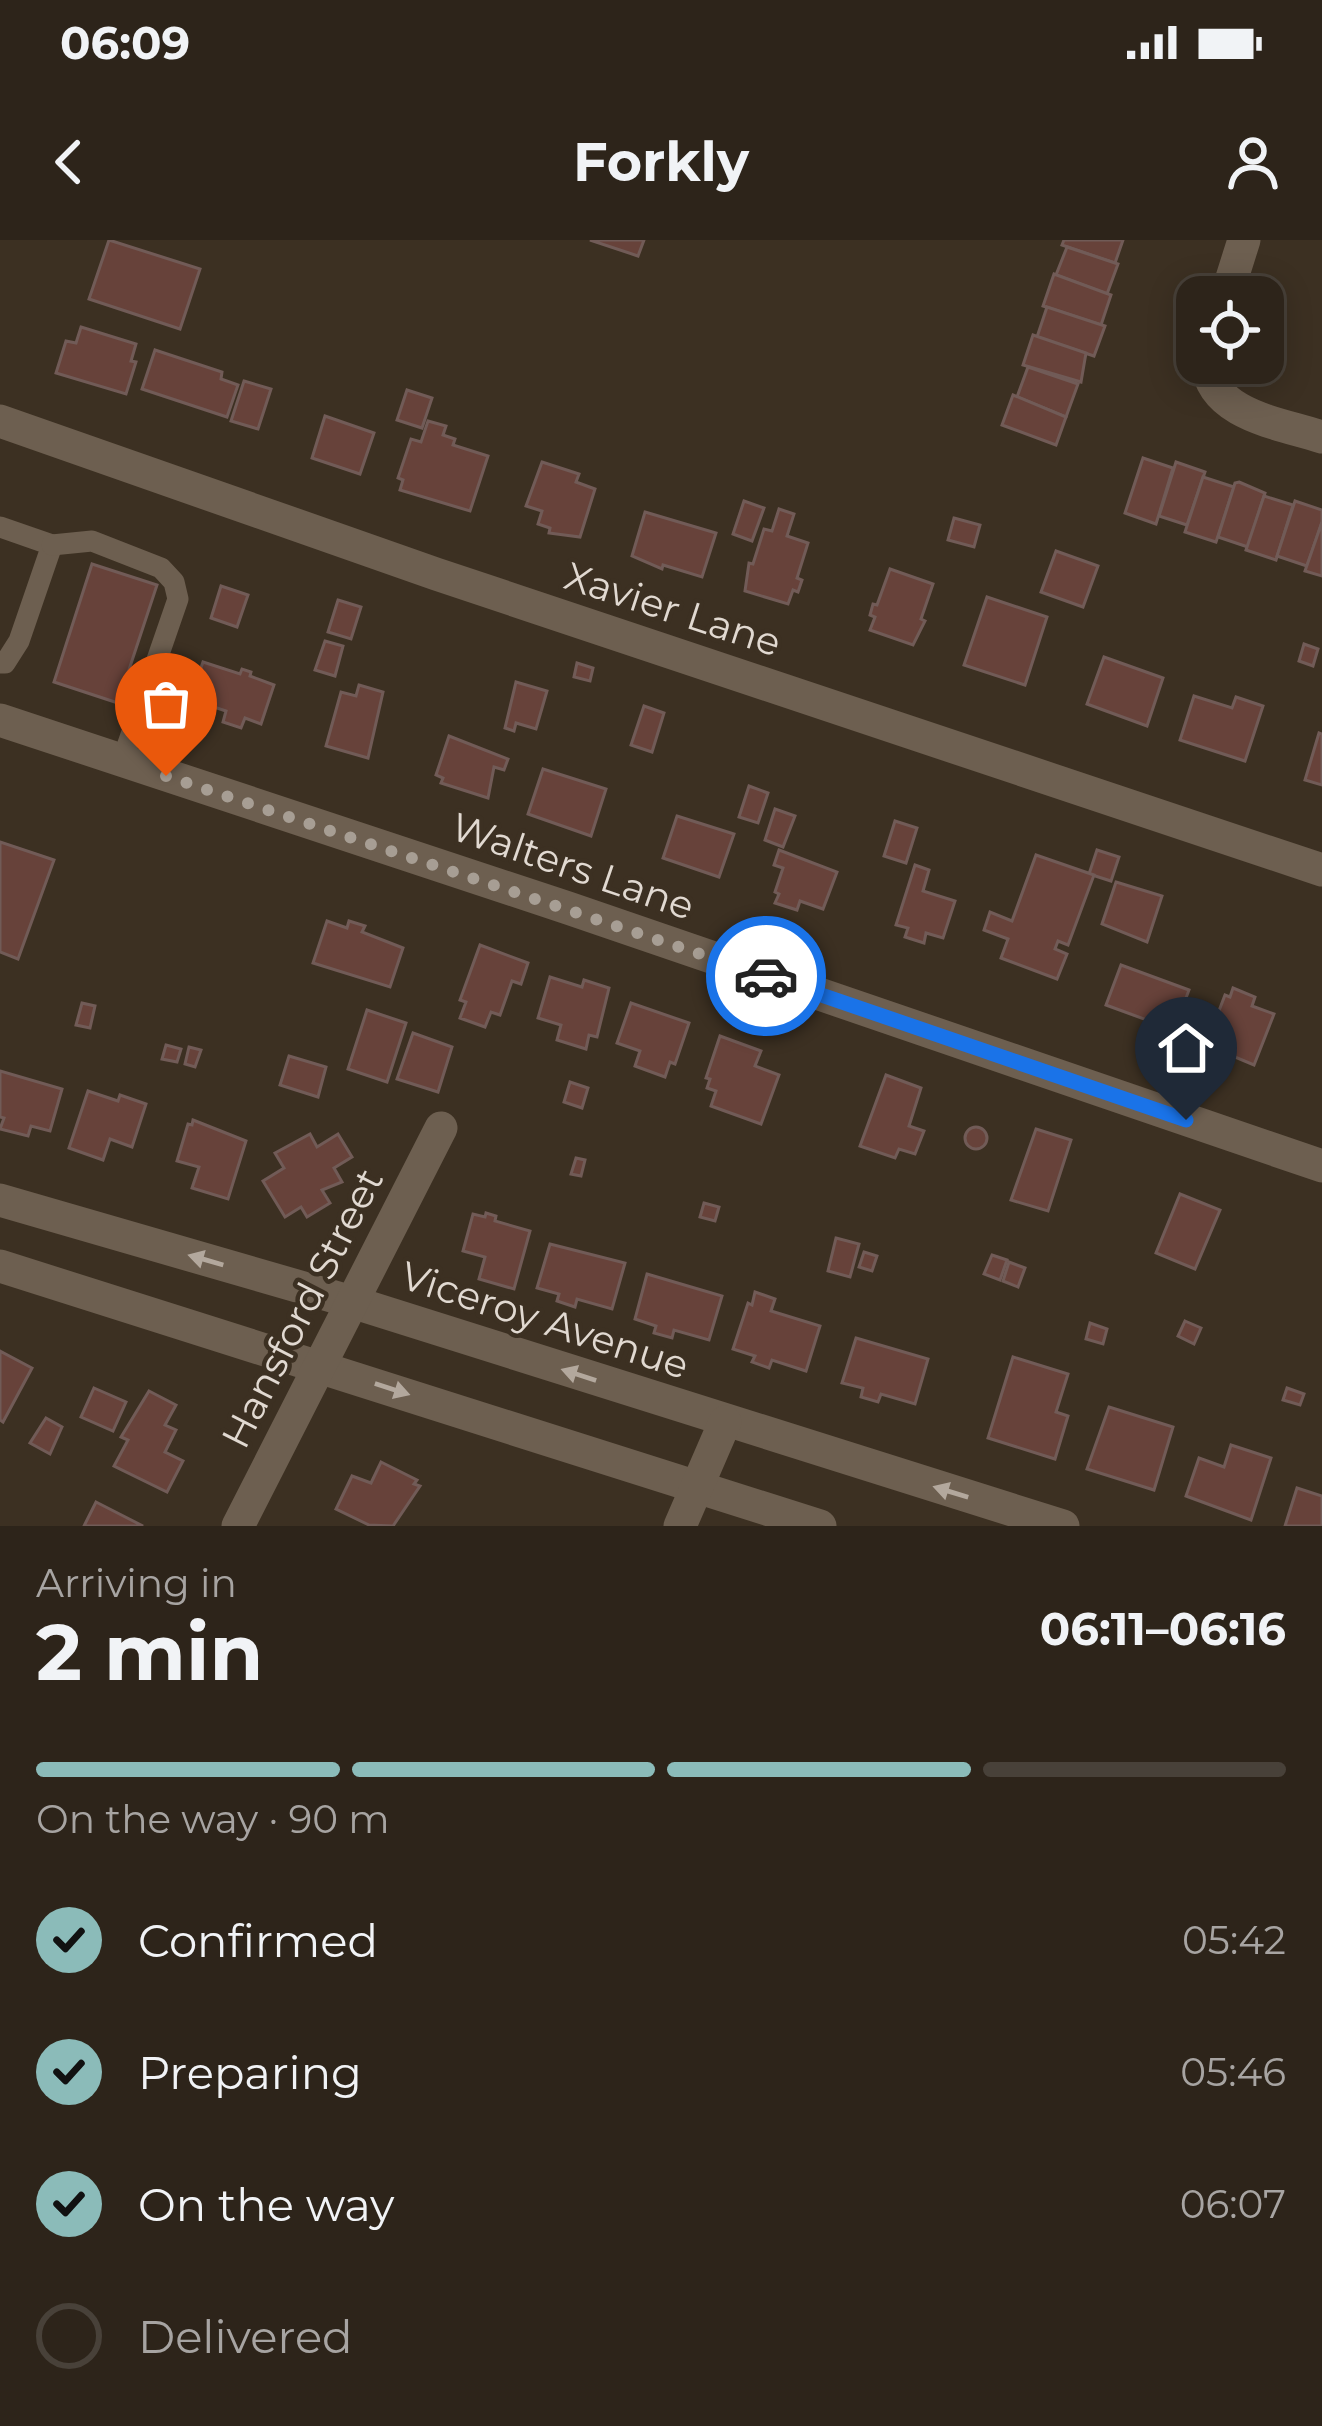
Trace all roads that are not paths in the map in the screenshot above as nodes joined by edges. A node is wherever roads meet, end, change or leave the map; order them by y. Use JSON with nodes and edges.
{"nodes":[{"id":1,"x":1244,"y":240,"type":"edge"},
{"id":2,"x":1233,"y":276,"type":"edge"},
{"id":3,"x":1211,"y":384,"type":"edge"},
{"id":4,"x":0,"y":421,"type":"edge"},
{"id":5,"x":1322,"y":437,"type":"edge"},
{"id":6,"x":0,"y":527,"type":"edge"},
{"id":7,"x":52,"y":545,"type":"junction"},
{"id":8,"x":2,"y":669,"type":"edge"},
{"id":9,"x":0,"y":721,"type":"edge"},
{"id":10,"x":122,"y":761,"type":"junction"},
{"id":11,"x":1322,"y":869,"type":"edge"},
{"id":12,"x":441,"y":1129,"type":"dead end"},
{"id":13,"x":1322,"y":1166,"type":"edge"},
{"id":14,"x":0,"y":1200,"type":"edge"},
{"id":15,"x":0,"y":1266,"type":"edge"},
{"id":16,"x":352,"y":1302,"type":"junction"},
{"id":17,"x":318,"y":1365,"type":"junction"},
{"id":18,"x":725,"y":1422,"type":"junction"},
{"id":19,"x":698,"y":1489,"type":"junction"},
{"id":20,"x":238,"y":1526,"type":"edge"},
{"id":21,"x":680,"y":1526,"type":"edge"},
{"id":22,"x":820,"y":1526,"type":"edge"},
{"id":23,"x":1063,"y":1526,"type":"edge"}],
"edges":[{"from":1,"to":2,"type":"street"},
{"from":3,"to":5,"type":"street"},
{"from":4,"to":11,"type":"street","name":"Xavier Lane"},
{"from":6,"to":7,"type":"lane"},
{"from":7,"to":8,"type":"lane"},
{"from":7,"to":10,"type":"lane"},
{"from":9,"to":10,"type":"street","name":"Walters Lane"},
{"from":10,"to":13,"type":"street","name":"Walters Lane"},
{"from":12,"to":16,"type":"street","name":"Hansford Street"},
{"from":16,"to":14,"type":"street","name":"Viceroy Avenue","one_way":true},
{"from":15,"to":17,"type":"street"},
{"from":16,"to":17,"type":"street","name":"Hansford Street"},
{"from":18,"to":16,"type":"street","name":"Viceroy Avenue","one_way":true},
{"from":17,"to":19,"type":"street","one_way":true},
{"from":17,"to":20,"type":"street","name":"Hansford Street"},
{"from":18,"to":19,"type":"street"},
{"from":23,"to":18,"type":"street","name":"Viceroy Avenue","one_way":true},
{"from":19,"to":21,"type":"street"},
{"from":19,"to":22,"type":"street"}]}
